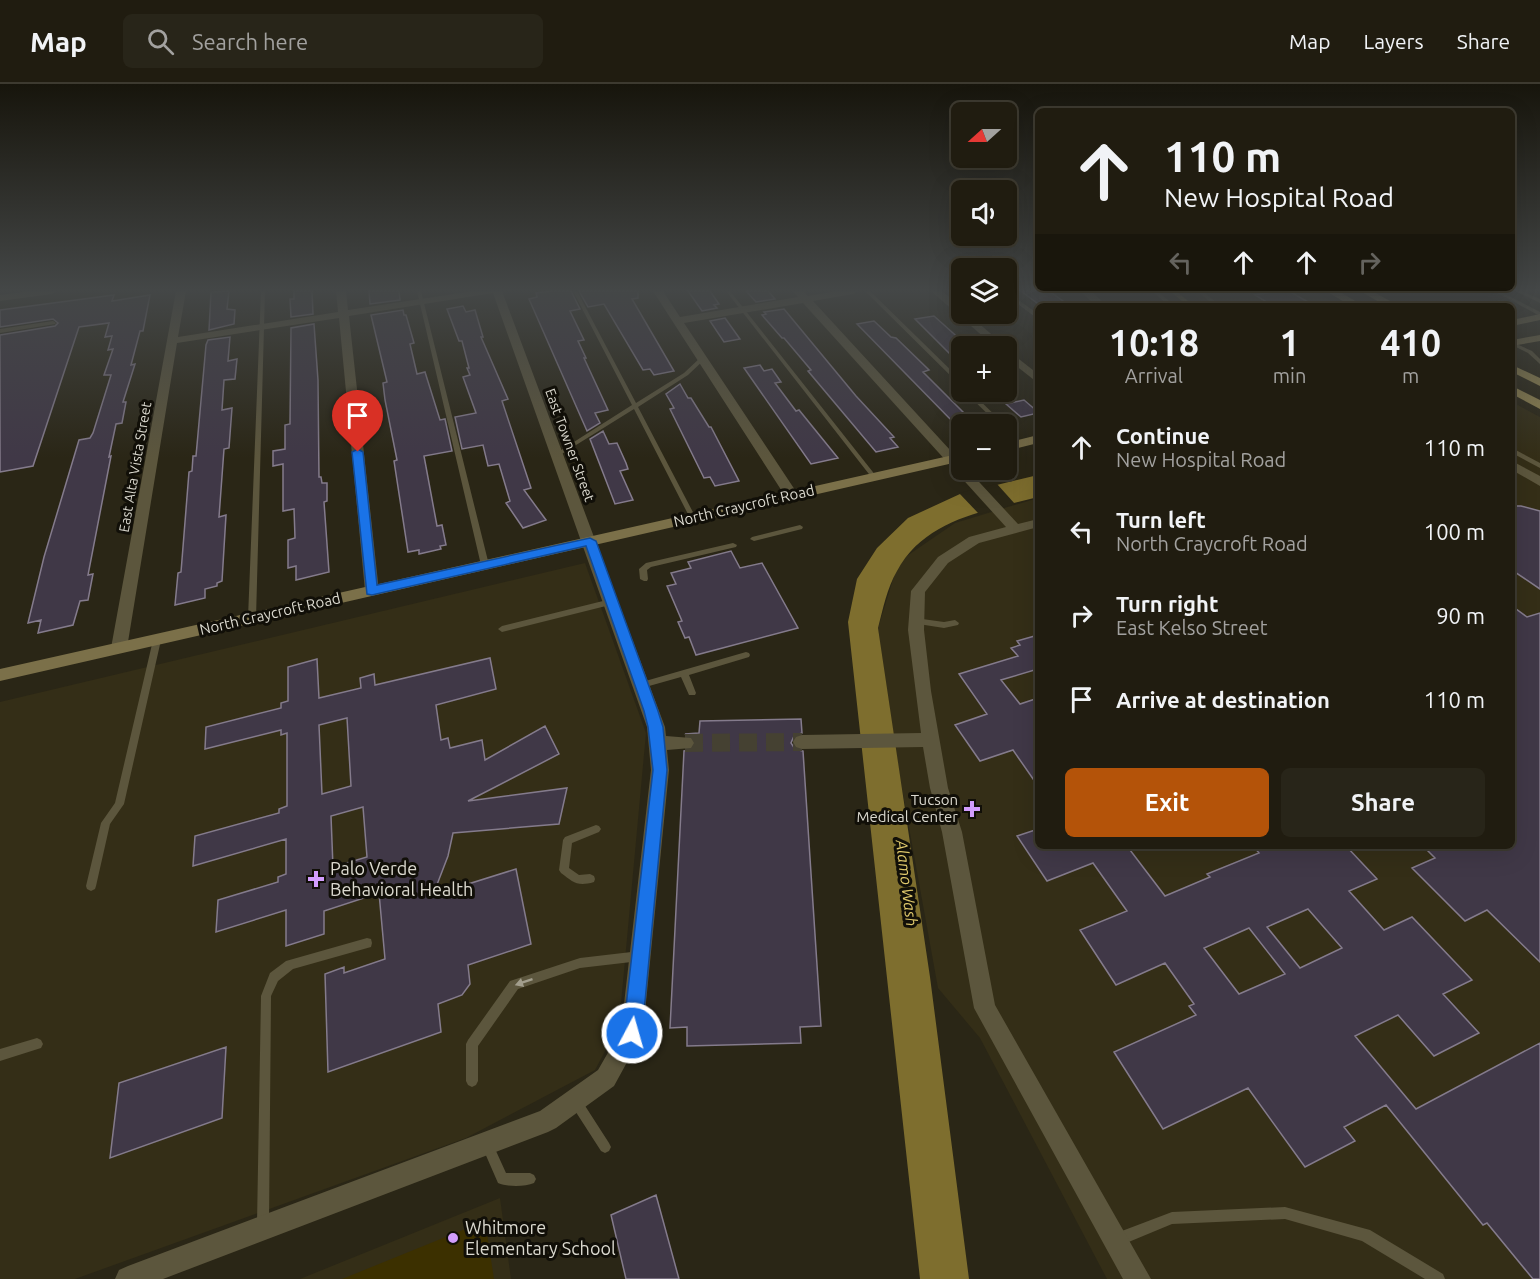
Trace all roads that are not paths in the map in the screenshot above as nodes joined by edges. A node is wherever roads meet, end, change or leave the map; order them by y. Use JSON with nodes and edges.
{"nodes":[{"id":1,"x":171,"y":347,"type":"edge"},
{"id":2,"x":261,"y":347,"type":"edge"},
{"id":3,"x":347,"y":347,"type":"edge"},
{"id":4,"x":433,"y":347,"type":"edge"},
{"id":5,"x":518,"y":347,"type":"edge"},
{"id":6,"x":604,"y":347,"type":"edge"},
{"id":7,"x":695,"y":347,"type":"edge"},
{"id":8,"x":772,"y":347,"type":"edge"},
{"id":9,"x":851,"y":347,"type":"edge"},
{"id":10,"x":923,"y":347,"type":"edge"},
{"id":11,"x":1520,"y":347,"type":"edge"},
{"id":12,"x":1537,"y":356,"type":"edge"},
{"id":13,"x":703,"y":358,"type":"junction"},
{"id":14,"x":1017,"y":362,"type":"edge"},
{"id":15,"x":1540,"y":362,"type":"edge"},
{"id":16,"x":1515,"y":370,"type":"edge"},
{"id":17,"x":951,"y":374,"type":"edge"},
{"id":18,"x":1035,"y":377,"type":"edge"},
{"id":19,"x":1540,"y":383,"type":"edge"},
{"id":20,"x":1515,"y":391,"type":"edge"},
{"id":21,"x":978,"y":402,"type":"edge"},
{"id":22,"x":1540,"y":405,"type":"edge"},
{"id":23,"x":635,"y":406,"type":"junction"},
{"id":24,"x":991,"y":414,"type":"edge"},
{"id":25,"x":1035,"y":441,"type":"edge"},
{"id":26,"x":1017,"y":444,"type":"edge"},
{"id":27,"x":1515,"y":452,"type":"edge"},
{"id":28,"x":951,"y":453,"type":"edge"},
{"id":29,"x":558,"y":454,"type":"junction"},
{"id":30,"x":951,"y":459,"type":"edge"},
{"id":31,"x":1540,"y":466,"type":"edge"},
{"id":32,"x":1515,"y":467,"type":"edge"},
{"id":33,"x":874,"y":477,"type":"junction"},
{"id":34,"x":973,"y":480,"type":"edge"},
{"id":35,"x":1540,"y":482,"type":"edge"},
{"id":36,"x":792,"y":496,"type":"junction"},
{"id":37,"x":693,"y":518,"type":"junction"},
{"id":38,"x":1035,"y":524,"type":"edge"},
{"id":39,"x":800,"y":527,"type":"dead end"},
{"id":40,"x":1015,"y":529,"type":"junction"},
{"id":41,"x":754,"y":539,"type":"dead end"},
{"id":42,"x":590,"y":541,"type":"junction"},
{"id":43,"x":733,"y":545,"type":"dead end"},
{"id":44,"x":485,"y":565,"type":"junction"},
{"id":45,"x":644,"y":579,"type":"dead end"},
{"id":46,"x":372,"y":591,"type":"junction"},
{"id":47,"x":611,"y":602,"type":"junction"},
{"id":48,"x":252,"y":618,"type":"junction"},
{"id":49,"x":915,"y":621,"type":"junction"},
{"id":50,"x":956,"y":624,"type":"dead end"},
{"id":51,"x":501,"y":629,"type":"dead end"},
{"id":52,"x":157,"y":640,"type":"junction"},
{"id":53,"x":119,"y":648,"type":"junction"},
{"id":54,"x":746,"y":656,"type":"dead end"},
{"id":55,"x":684,"y":673,"type":"junction"},
{"id":56,"x":0,"y":675,"type":"edge"},
{"id":57,"x":642,"y":685,"type":"junction"},
{"id":58,"x":692,"y":693,"type":"dead end"},
{"id":59,"x":919,"y":740,"type":"junction"},
{"id":60,"x":802,"y":742,"type":"tunnel mouth"},
{"id":61,"x":657,"y":743,"type":"junction"},
{"id":62,"x":685,"y":743,"type":"tunnel mouth"},
{"id":63,"x":596,"y":829,"type":"dead end"},
{"id":64,"x":590,"y":879,"type":"dead end"},
{"id":65,"x":91,"y":886,"type":"dead end"},
{"id":66,"x":367,"y":943,"type":"dead end"},
{"id":67,"x":640,"y":956,"type":"junction"},
{"id":68,"x":37,"y":1044,"type":"dead end"},
{"id":69,"x":0,"y":1055,"type":"edge"},
{"id":70,"x":472,"y":1080,"type":"dead end"},
{"id":71,"x":574,"y":1101,"type":"junction"},
{"id":72,"x":487,"y":1143,"type":"junction"},
{"id":73,"x":605,"y":1147,"type":"dead end"},
{"id":74,"x":530,"y":1179,"type":"dead end"},
{"id":75,"x":263,"y":1228,"type":"junction"},
{"id":76,"x":1116,"y":1240,"type":"junction"},
{"id":77,"x":128,"y":1279,"type":"edge"},
{"id":78,"x":1138,"y":1279,"type":"edge"},
{"id":79,"x":1438,"y":1279,"type":"edge"}],
"edges":[{"from":1,"to":53,"type":"street","name":"East Alta Vista Street"},
{"from":2,"to":48,"type":"lane"},
{"from":3,"to":46,"type":"street"},
{"from":4,"to":44,"type":"lane"},
{"from":5,"to":29,"type":"street","name":"East Towner Street"},
{"from":6,"to":23,"type":"lane"},
{"from":7,"to":13,"type":"street"},
{"from":8,"to":33,"type":"lane"},
{"from":9,"to":28,"type":"street"},
{"from":10,"to":17,"type":"lane"},
{"from":11,"to":12,"type":"lane"},
{"from":12,"to":15,"type":"lane"},
{"from":13,"to":23,"type":"lane"},
{"from":13,"to":36,"type":"street"},
{"from":14,"to":18,"type":"street"},
{"from":16,"to":19,"type":"main road"},
{"from":20,"to":22,"type":"main road"},
{"from":21,"to":24,"type":"lane"},
{"from":23,"to":29,"type":"lane"},
{"from":23,"to":37,"type":"lane"},
{"from":25,"to":26,"type":"main road"},
{"from":27,"to":31,"type":"lane"},
{"from":29,"to":42,"type":"street","name":"East Towner Street"},
{"from":30,"to":33,"type":"main road","name":"North Craycroft Road"},
{"from":32,"to":35,"type":"street"},
{"from":33,"to":36,"type":"main road","name":"North Craycroft Road"},
{"from":34,"to":40,"type":"street"},
{"from":36,"to":37,"type":"main road","name":"North Craycroft Road"},
{"from":37,"to":42,"type":"main road","name":"North Craycroft Road"},
{"from":38,"to":40,"type":"street"},
{"from":39,"to":41,"type":"lane"},
{"from":40,"to":49,"type":"street"},
{"from":42,"to":44,"type":"main road","name":"North Craycroft Road"},
{"from":42,"to":47,"type":"street","name":"East Towner Street"},
{"from":43,"to":45,"type":"lane"},
{"from":44,"to":46,"type":"main road","name":"North Craycroft Road"},
{"from":46,"to":48,"type":"main road","name":"North Craycroft Road"},
{"from":47,"to":51,"type":"lane"},
{"from":47,"to":57,"type":"street","name":"East Towner Street"},
{"from":48,"to":52,"type":"main road","name":"North Craycroft Road"},
{"from":49,"to":50,"type":"lane"},
{"from":49,"to":59,"type":"street"},
{"from":52,"to":53,"type":"main road","name":"North Craycroft Road"},
{"from":52,"to":65,"type":"lane"},
{"from":53,"to":56,"type":"main road","name":"North Craycroft Road"},
{"from":54,"to":55,"type":"lane"},
{"from":55,"to":57,"type":"lane"},
{"from":55,"to":58,"type":"lane"},
{"from":57,"to":61,"type":"street","name":"East Towner Street"},
{"from":59,"to":60,"type":"street"},
{"from":59,"to":76,"type":"street"},
{"from":61,"to":62,"type":"street"},
{"from":61,"to":67,"type":"street","name":"East Towner Street"},
{"from":63,"to":64,"type":"lane"},
{"from":66,"to":75,"type":"lane"},
{"from":67,"to":70,"type":"lane","one_way":true},
{"from":67,"to":71,"type":"street","name":"East Towner Street"},
{"from":68,"to":69,"type":"lane"},
{"from":71,"to":72,"type":"street","name":"East Towner Street"},
{"from":71,"to":73,"type":"lane"},
{"from":72,"to":74,"type":"lane"},
{"from":72,"to":75,"type":"street","name":"East Towner Street"},
{"from":75,"to":77,"type":"street","name":"East Towner Street"},
{"from":76,"to":78,"type":"street"},
{"from":76,"to":79,"type":"lane"}]}
